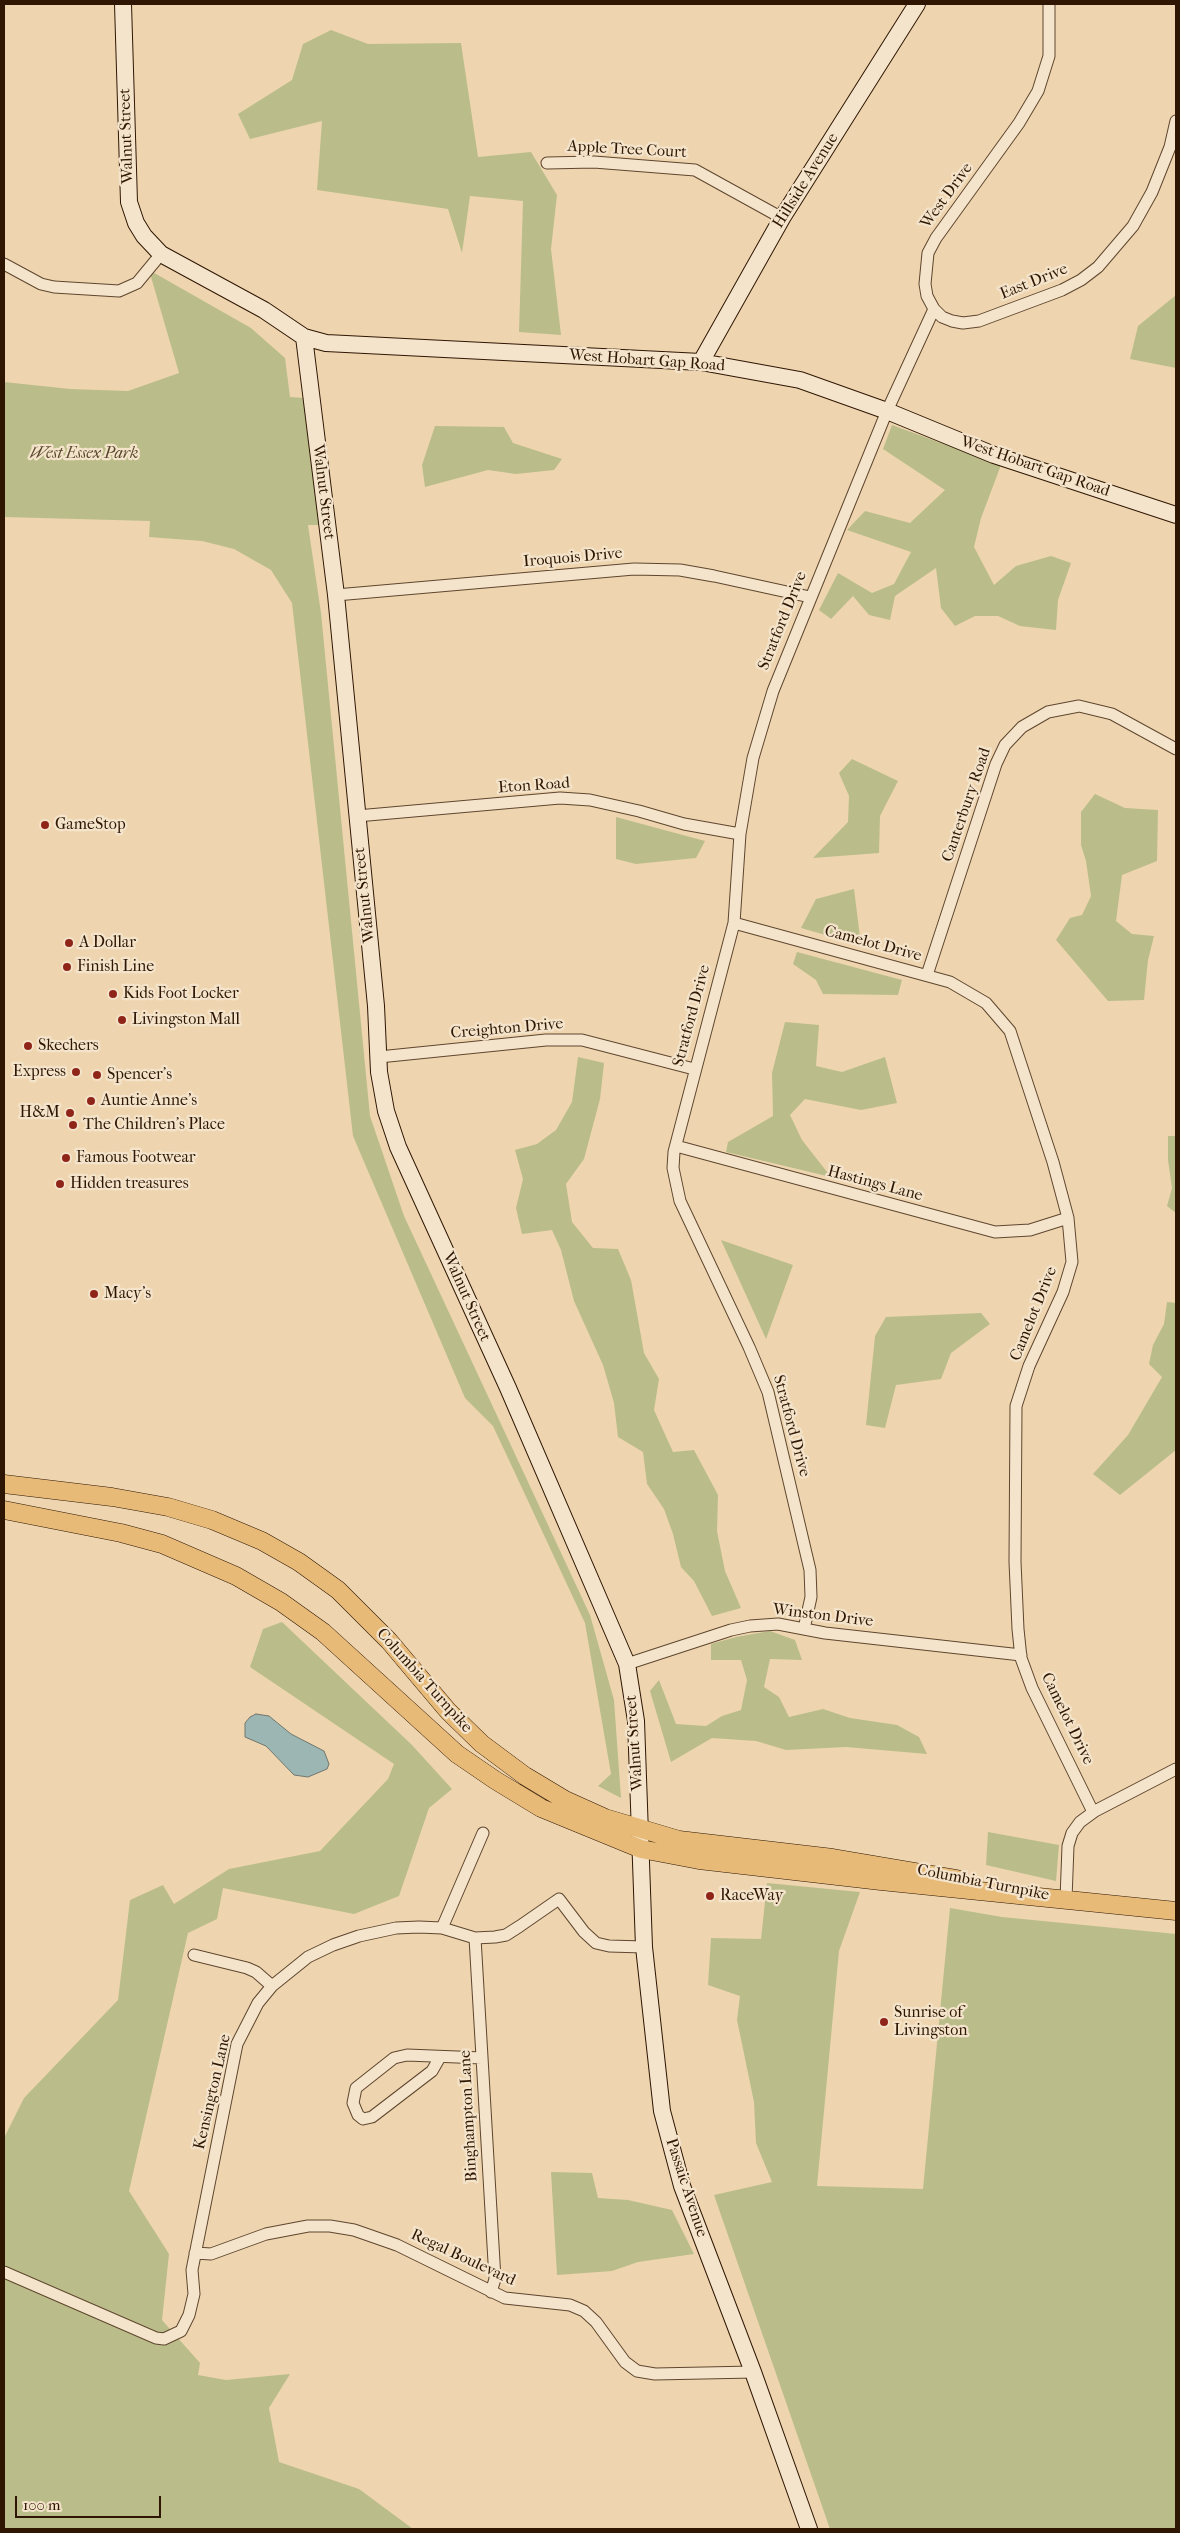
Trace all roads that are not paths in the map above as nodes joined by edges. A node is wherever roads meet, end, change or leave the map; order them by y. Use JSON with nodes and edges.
{"nodes":[{"id":1,"x":124,"y":4,"type":"edge"},
{"id":2,"x":917,"y":4,"type":"edge"},
{"id":3,"x":1049,"y":4,"type":"edge"},
{"id":4,"x":1176,"y":121,"type":"edge"},
{"id":5,"x":547,"y":162,"type":"dead end"},
{"id":6,"x":782,"y":218,"type":"junction"},
{"id":7,"x":161,"y":254,"type":"junction"},
{"id":8,"x":4,"y":264,"type":"edge"},
{"id":9,"x":934,"y":309,"type":"junction"},
{"id":10,"x":304,"y":337,"type":"junction"},
{"id":11,"x":701,"y":362,"type":"junction"},
{"id":12,"x":887,"y":411,"type":"junction"},
{"id":13,"x":1176,"y":515,"type":"edge"},
{"id":14,"x":336,"y":595,"type":"junction"},
{"id":15,"x":810,"y":598,"type":"junction"},
{"id":16,"x":1176,"y":749,"type":"edge"},
{"id":17,"x":357,"y":816,"type":"junction"},
{"id":18,"x":740,"y":834,"type":"junction"},
{"id":19,"x":734,"y":923,"type":"junction"},
{"id":20,"x":927,"y":975,"type":"junction"},
{"id":21,"x":379,"y":1057,"type":"junction"},
{"id":22,"x":694,"y":1069,"type":"junction"},
{"id":23,"x":676,"y":1146,"type":"junction"},
{"id":24,"x":1068,"y":1218,"type":"junction"},
{"id":25,"x":4,"y":1484,"type":"edge"},
{"id":26,"x":4,"y":1510,"type":"edge"},
{"id":27,"x":804,"y":1629,"type":"junction"},
{"id":28,"x":1021,"y":1655,"type":"junction"},
{"id":29,"x":627,"y":1664,"type":"junction"},
{"id":30,"x":1176,"y":1769,"type":"edge"},
{"id":31,"x":1093,"y":1812,"type":"junction"},
{"id":32,"x":640,"y":1830,"type":"junction"},
{"id":33,"x":483,"y":1833,"type":"dead end"},
{"id":34,"x":641,"y":1849,"type":"junction"},
{"id":35,"x":1066,"y":1899,"type":"junction"},
{"id":36,"x":1176,"y":1911,"type":"edge"},
{"id":37,"x":442,"y":1928,"type":"junction"},
{"id":38,"x":475,"y":1938,"type":"junction"},
{"id":39,"x":644,"y":1947,"type":"junction"},
{"id":40,"x":194,"y":1955,"type":"dead end"},
{"id":41,"x":272,"y":1986,"type":"junction"},
{"id":42,"x":440,"y":2058,"type":"junction"},
{"id":43,"x":482,"y":2058,"type":"junction"},
{"id":44,"x":195,"y":2253,"type":"junction"},
{"id":45,"x":4,"y":2272,"type":"edge"},
{"id":46,"x":491,"y":2292,"type":"junction"},
{"id":47,"x":753,"y":2372,"type":"junction"},
{"id":48,"x":809,"y":2529,"type":"edge"}],
"edges":[{"from":1,"to":7,"type":"street","name":"Walnut Street"},
{"from":2,"to":6,"type":"street","name":"Hillside Avenue"},
{"from":3,"to":9,"type":"street","name":"West Drive"},
{"from":4,"to":9,"type":"street","name":"East Drive"},
{"from":5,"to":6,"type":"street","name":"Apple Tree Court"},
{"from":6,"to":11,"type":"street","name":"Hillside Avenue"},
{"from":7,"to":8,"type":"street"},
{"from":7,"to":10,"type":"street","name":"Walnut Street"},
{"from":9,"to":12,"type":"street"},
{"from":10,"to":11,"type":"street","name":"West Hobart Gap Road"},
{"from":10,"to":14,"type":"street","name":"Walnut Street"},
{"from":11,"to":12,"type":"street","name":"West Hobart Gap Road"},
{"from":12,"to":13,"type":"street","name":"West Hobart Gap Road"},
{"from":12,"to":15,"type":"street","name":"Stratford Drive"},
{"from":14,"to":15,"type":"street","name":"Iroquois Drive"},
{"from":14,"to":17,"type":"street","name":"Walnut Street"},
{"from":15,"to":18,"type":"street","name":"Stratford Drive"},
{"from":16,"to":20,"type":"street","name":"Canterbury Road"},
{"from":17,"to":18,"type":"street","name":"Eton Road"},
{"from":17,"to":21,"type":"street","name":"Walnut Street"},
{"from":18,"to":19,"type":"street","name":"Stratford Drive"},
{"from":19,"to":20,"type":"street","name":"Camelot Drive"},
{"from":19,"to":22,"type":"street","name":"Stratford Drive"},
{"from":20,"to":24,"type":"street","name":"Camelot Drive"},
{"from":21,"to":22,"type":"street","name":"Creighton Drive"},
{"from":21,"to":29,"type":"street","name":"Walnut Street"},
{"from":22,"to":23,"type":"street","name":"Stratford Drive"},
{"from":23,"to":24,"type":"street","name":"Hastings Lane"},
{"from":23,"to":27,"type":"street","name":"Stratford Drive"},
{"from":24,"to":28,"type":"street","name":"Camelot Drive"},
{"from":25,"to":32,"type":"main road","name":"Columbia Turnpike"},
{"from":26,"to":34,"type":"main road","name":"Columbia Turnpike"},
{"from":27,"to":28,"type":"street","name":"Winston Drive"},
{"from":27,"to":29,"type":"street","name":"Winston Drive"},
{"from":28,"to":31,"type":"street","name":"Camelot Drive"},
{"from":29,"to":32,"type":"street","name":"Walnut Street"},
{"from":30,"to":31,"type":"street"},
{"from":31,"to":35,"type":"street"},
{"from":32,"to":34,"type":"street","name":"Passaic Avenue"},
{"from":32,"to":35,"type":"main road","name":"Columbia Turnpike"},
{"from":33,"to":37,"type":"street"},
{"from":34,"to":35,"type":"main road","name":"Columbia Turnpike"},
{"from":34,"to":39,"type":"street","name":"Passaic Avenue"},
{"from":35,"to":36,"type":"main road"},
{"from":37,"to":38,"type":"street","name":"Kensington Lane"},
{"from":37,"to":41,"type":"street","name":"Kensington Lane"},
{"from":38,"to":39,"type":"street","name":"Kensington Lane"},
{"from":38,"to":43,"type":"street","name":"Binghampton Lane"},
{"from":39,"to":47,"type":"street","name":"Passaic Avenue"},
{"from":40,"to":41,"type":"street"},
{"from":41,"to":44,"type":"street","name":"Kensington Lane"},
{"from":42,"to":42,"type":"street"},
{"from":42,"to":43,"type":"street"},
{"from":43,"to":46,"type":"street","name":"Binghampton Lane"},
{"from":44,"to":45,"type":"street","name":"Kensington Lane"},
{"from":44,"to":46,"type":"street","name":"Regal Boulevard"},
{"from":46,"to":47,"type":"street","name":"Regal Boulevard"},
{"from":47,"to":48,"type":"street","name":"Passaic Avenue"}]}
